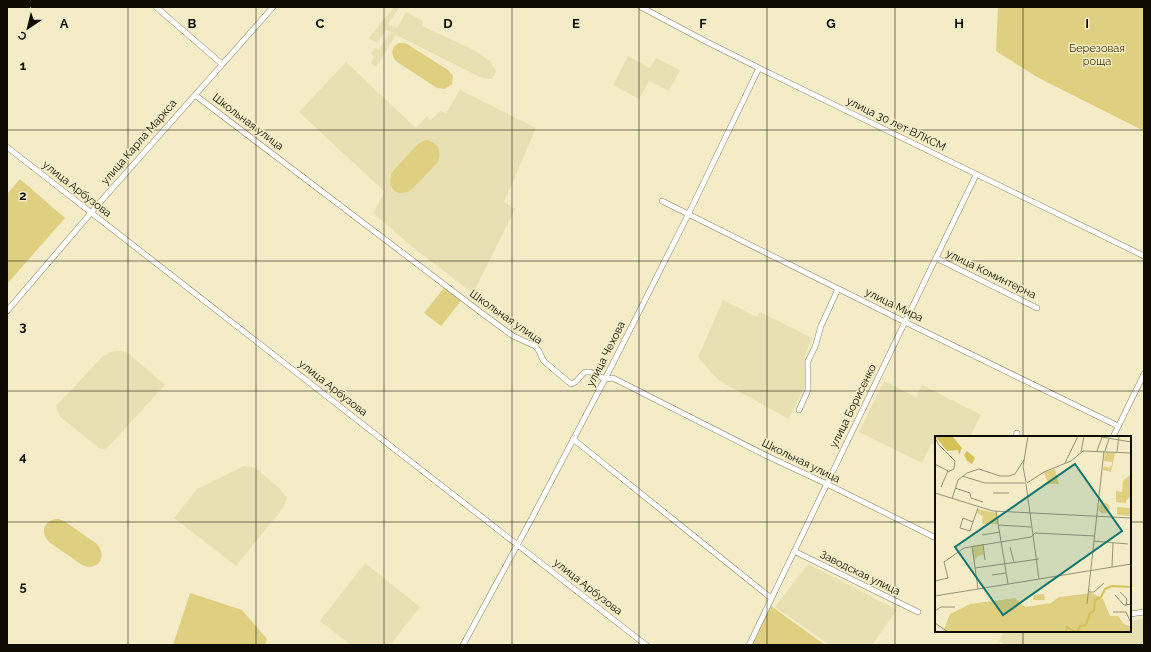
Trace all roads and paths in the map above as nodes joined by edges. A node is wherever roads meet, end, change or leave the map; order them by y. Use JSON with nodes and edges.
{"nodes":[{"id":1,"x":156,"y":7,"type":"edge"},
{"id":2,"x":273,"y":7,"type":"edge"},
{"id":3,"x":641,"y":7,"type":"edge"},
{"id":4,"x":222,"y":64,"type":"junction"},
{"id":5,"x":759,"y":68,"type":"junction"},
{"id":6,"x":195,"y":95,"type":"junction"},
{"id":7,"x":7,"y":147,"type":"edge"},
{"id":8,"x":976,"y":175,"type":"junction"},
{"id":9,"x":662,"y":201,"type":"dead end"},
{"id":10,"x":91,"y":212,"type":"junction"},
{"id":11,"x":688,"y":215,"type":"junction"},
{"id":12,"x":1144,"y":256,"type":"edge"},
{"id":13,"x":936,"y":258,"type":"junction"},
{"id":14,"x":838,"y":289,"type":"junction"},
{"id":15,"x":1037,"y":308,"type":"dead end"},
{"id":16,"x":7,"y":311,"type":"edge"},
{"id":17,"x":905,"y":322,"type":"junction"},
{"id":18,"x":1144,"y":374,"type":"edge"},
{"id":19,"x":605,"y":379,"type":"junction"},
{"id":20,"x":798,"y":410,"type":"dead end"},
{"id":21,"x":1118,"y":426,"type":"junction"},
{"id":22,"x":1113,"y":436,"type":"edge"},
{"id":23,"x":573,"y":439,"type":"junction"},
{"id":24,"x":827,"y":484,"type":"junction"},
{"id":25,"x":935,"y":538,"type":"edge"},
{"id":26,"x":517,"y":545,"type":"junction"},
{"id":27,"x":794,"y":551,"type":"junction"},
{"id":28,"x":771,"y":598,"type":"junction"},
{"id":29,"x":918,"y":612,"type":"dead end"},
{"id":30,"x":1144,"y":612,"type":"edge"},
{"id":31,"x":1131,"y":614,"type":"edge"},
{"id":32,"x":463,"y":645,"type":"edge"},
{"id":33,"x":646,"y":645,"type":"edge"},
{"id":34,"x":749,"y":645,"type":"edge"}],
"edges":[{"from":1,"to":4,"type":"street"},
{"from":2,"to":4,"type":"street","name":"улица Карла Маркса"},
{"from":3,"to":5,"type":"street","name":"улица 30 лет ВЛКСМ"},
{"from":4,"to":6,"type":"street","name":"улица Карла Маркса"},
{"from":5,"to":8,"type":"street","name":"улица 30 лет ВЛКСМ"},
{"from":5,"to":11,"type":"street","name":"улица Чехова"},
{"from":6,"to":10,"type":"street","name":"улица Карла Маркса"},
{"from":6,"to":19,"type":"street","name":"Школьная улица"},
{"from":7,"to":10,"type":"street","name":"улица Арбузова"},
{"from":8,"to":12,"type":"street","name":"улица 30 лет ВЛКСМ"},
{"from":8,"to":13,"type":"street","name":"улица Борисенко"},
{"from":9,"to":11,"type":"street","name":"улица Мира"},
{"from":10,"to":16,"type":"street","name":"улица Карла Маркса"},
{"from":10,"to":26,"type":"street","name":"улица Арбузова"},
{"from":11,"to":14,"type":"street","name":"улица Мира"},
{"from":11,"to":19,"type":"street","name":"улица Чехова"},
{"from":13,"to":15,"type":"street","name":"улица Коминтерна"},
{"from":13,"to":17,"type":"street","name":"улица Борисенко"},
{"from":14,"to":17,"type":"street","name":"улица Мира"},
{"from":14,"to":20,"type":"street"},
{"from":17,"to":21,"type":"street","name":"улица Мира"},
{"from":17,"to":24,"type":"street","name":"улица Борисенко"},
{"from":18,"to":21,"type":"street"},
{"from":19,"to":23,"type":"street","name":"улица Чехова"},
{"from":19,"to":24,"type":"street","name":"Школьная улица"},
{"from":21,"to":22,"type":"street"},
{"from":23,"to":26,"type":"street","name":"улица Чехова"},
{"from":23,"to":28,"type":"street"},
{"from":24,"to":25,"type":"street","name":"Школьная улица"},
{"from":24,"to":27,"type":"street","name":"улица Борисенко"},
{"from":26,"to":32,"type":"street","name":"улица Чехова"},
{"from":26,"to":33,"type":"street","name":"улица Арбузова"},
{"from":27,"to":28,"type":"street","name":"улица Борисенко"},
{"from":27,"to":29,"type":"street","name":"Заводская улица"},
{"from":28,"to":34,"type":"street","name":"улица Борисенко"},
{"from":30,"to":31,"type":"street"}]}
